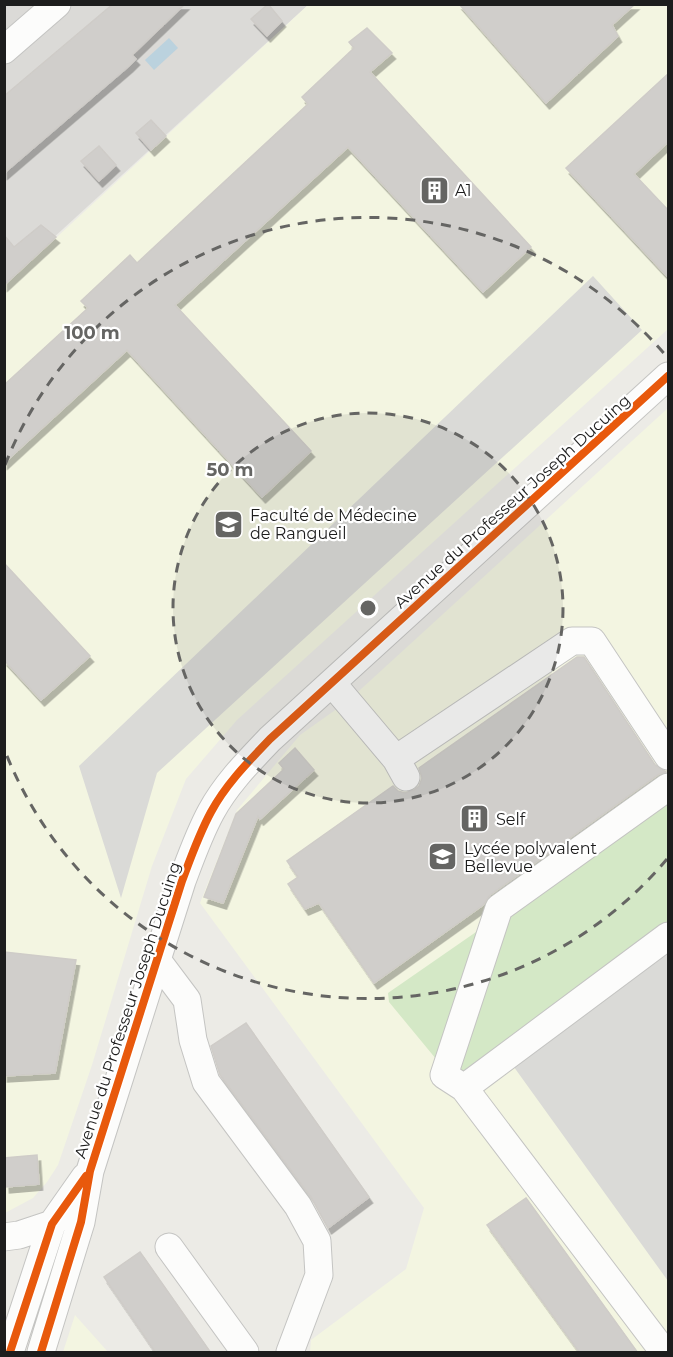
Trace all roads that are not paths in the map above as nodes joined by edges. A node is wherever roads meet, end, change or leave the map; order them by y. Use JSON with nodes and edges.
{"nodes":[{"id":1,"x":57,"y":4,"type":"edge"},
{"id":2,"x":4,"y":50,"type":"edge"},
{"id":3,"x":669,"y":376,"type":"edge"},
{"id":4,"x":332,"y":683,"type":"junction"},
{"id":5,"x":669,"y":756,"type":"edge"},
{"id":6,"x":668,"y":786,"type":"edge"},
{"id":7,"x":669,"y":936,"type":"edge"},
{"id":8,"x":157,"y":960,"type":"junction"},
{"id":9,"x":464,"y":1088,"type":"junction"},
{"id":10,"x":90,"y":1171,"type":"junction"},
{"id":11,"x":52,"y":1224,"type":"junction"},
{"id":12,"x":4,"y":1237,"type":"edge"},
{"id":13,"x":169,"y":1247,"type":"dead end"},
{"id":14,"x":10,"y":1353,"type":"edge"},
{"id":15,"x":41,"y":1353,"type":"edge"},
{"id":16,"x":246,"y":1353,"type":"edge"},
{"id":17,"x":290,"y":1353,"type":"edge"},
{"id":18,"x":664,"y":1353,"type":"edge"}],
"edges":[{"from":1,"to":2,"type":"street"},
{"from":3,"to":4,"type":"street","name":"Avenue du Professeur Joseph Ducuing"},
{"from":4,"to":5,"type":"street"},
{"from":4,"to":8,"type":"street","name":"Avenue du Professeur Joseph Ducuing"},
{"from":6,"to":9,"type":"street"},
{"from":7,"to":9,"type":"street"},
{"from":8,"to":10,"type":"street","name":"Avenue du Professeur Joseph Ducuing"},
{"from":8,"to":17,"type":"street"},
{"from":9,"to":18,"type":"street"},
{"from":10,"to":11,"type":"street","name":"Avenue du Professeur Joseph Ducuing"},
{"from":10,"to":15,"type":"street","name":"Avenue du Professeur Joseph Ducuing"},
{"from":11,"to":12,"type":"street"},
{"from":11,"to":14,"type":"street","name":"Avenue du Professeur Joseph Ducuing"},
{"from":13,"to":16,"type":"street"}]}
